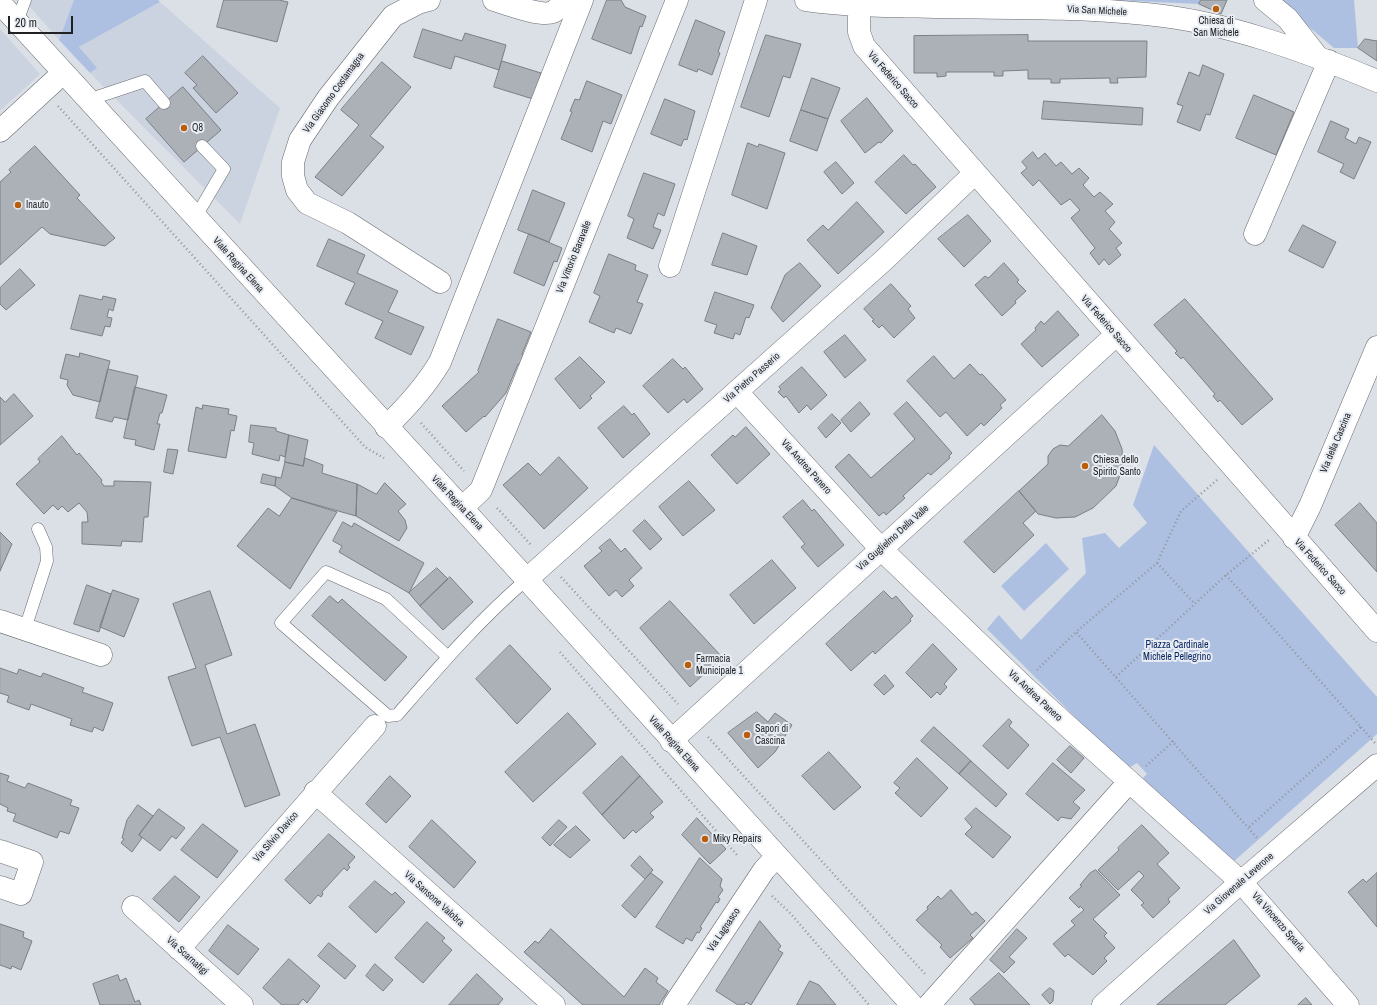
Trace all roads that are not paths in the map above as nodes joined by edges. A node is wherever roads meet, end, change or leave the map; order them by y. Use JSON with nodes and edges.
{"nodes":[{"id":1,"x":25,"y":0,"type":"edge"},
{"id":2,"x":429,"y":0,"type":"edge"},
{"id":3,"x":494,"y":0,"type":"edge"},
{"id":4,"x":563,"y":0,"type":"edge"},
{"id":5,"x":582,"y":0,"type":"edge"},
{"id":6,"x":677,"y":0,"type":"edge"},
{"id":7,"x":756,"y":0,"type":"edge"},
{"id":8,"x":806,"y":0,"type":"edge"},
{"id":9,"x":1265,"y":0,"type":"edge"},
{"id":10,"x":0,"y":3,"type":"edge"},
{"id":11,"x":849,"y":3,"type":"edge"},
{"id":12,"x":17,"y":22,"type":"junction"},
{"id":13,"x":1323,"y":58,"type":"junction"},
{"id":14,"x":63,"y":73,"type":"junction"},
{"id":15,"x":1377,"y":81,"type":"edge"},
{"id":16,"x":88,"y":100,"type":"junction"},
{"id":17,"x":164,"y":103,"type":"dead end"},
{"id":18,"x":0,"y":131,"type":"edge"},
{"id":19,"x":202,"y":146,"type":"dead end"},
{"id":20,"x":975,"y":173,"type":"junction"},
{"id":21,"x":195,"y":218,"type":"junction"},
{"id":22,"x":1255,"y":234,"type":"dead end"},
{"id":23,"x":670,"y":266,"type":"dead end"},
{"id":24,"x":440,"y":282,"type":"dead end"},
{"id":25,"x":1116,"y":335,"type":"junction"},
{"id":26,"x":1377,"y":347,"type":"edge"},
{"id":27,"x":737,"y":392,"type":"junction"},
{"id":28,"x":386,"y":427,"type":"junction"},
{"id":29,"x":462,"y":508,"type":"junction"},
{"id":30,"x":38,"y":529,"type":"dead end"},
{"id":31,"x":1289,"y":533,"type":"junction"},
{"id":32,"x":881,"y":549,"type":"junction"},
{"id":33,"x":526,"y":580,"type":"junction"},
{"id":34,"x":0,"y":620,"type":"edge"},
{"id":35,"x":25,"y":629,"type":"junction"},
{"id":36,"x":1377,"y":631,"type":"edge"},
{"id":37,"x":101,"y":655,"type":"dead end"},
{"id":38,"x":448,"y":657,"type":"junction"},
{"id":39,"x":375,"y":726,"type":"dead end"},
{"id":40,"x":671,"y":740,"type":"junction"},
{"id":41,"x":1377,"y":765,"type":"edge"},
{"id":42,"x":1129,"y":782,"type":"junction"},
{"id":43,"x":315,"y":792,"type":"junction"},
{"id":44,"x":0,"y":851,"type":"edge"},
{"id":45,"x":777,"y":856,"type":"junction"},
{"id":46,"x":1241,"y":882,"type":"junction"},
{"id":47,"x":0,"y":887,"type":"edge"},
{"id":48,"x":133,"y":907,"type":"dead end"},
{"id":49,"x":179,"y":949,"type":"junction"},
{"id":50,"x":242,"y":1005,"type":"edge"},
{"id":51,"x":554,"y":1005,"type":"edge"},
{"id":52,"x":674,"y":1005,"type":"edge"},
{"id":53,"x":912,"y":1005,"type":"edge"},
{"id":54,"x":929,"y":1005,"type":"edge"},
{"id":55,"x":1103,"y":1005,"type":"edge"},
{"id":56,"x":1348,"y":1005,"type":"edge"}],
"edges":[{"from":1,"to":12,"type":"lane"},
{"from":2,"to":24,"type":"street","name":"Via Giacomo Costamagna"},
{"from":3,"to":4,"type":"street"},
{"from":5,"to":28,"type":"street"},
{"from":6,"to":29,"type":"street","name":"Via Vittorio Baravalle"},
{"from":7,"to":23,"type":"street"},
{"from":8,"to":11,"type":"street","name":"Via San Michele"},
{"from":9,"to":13,"type":"street"},
{"from":10,"to":12,"type":"street","name":"Viale Regina Elena"},
{"from":11,"to":13,"type":"street","name":"Via San Michele"},
{"from":11,"to":20,"type":"street","name":"Via Federico Sacco"},
{"from":12,"to":14,"type":"street","name":"Viale Regina Elena"},
{"from":13,"to":15,"type":"street","name":"Via San Michele"},
{"from":13,"to":22,"type":"street"},
{"from":14,"to":16,"type":"street","name":"Viale Regina Elena"},
{"from":14,"to":18,"type":"street"},
{"from":16,"to":17,"type":"lane"},
{"from":16,"to":21,"type":"street","name":"Viale Regina Elena"},
{"from":19,"to":21,"type":"lane"},
{"from":20,"to":25,"type":"street","name":"Via Federico Sacco"},
{"from":20,"to":27,"type":"street","name":"Via Pietro Passerio"},
{"from":21,"to":28,"type":"street","name":"Viale Regina Elena"},
{"from":25,"to":31,"type":"street","name":"Via Federico Sacco"},
{"from":25,"to":32,"type":"street","name":"Via Guglielmo Della Valle"},
{"from":26,"to":31,"type":"street","name":"Via della Cascina"},
{"from":27,"to":32,"type":"street","name":"Via Andrea Panero"},
{"from":27,"to":33,"type":"street","name":"Via Pietro Passerio"},
{"from":28,"to":29,"type":"street","name":"Viale Regina Elena"},
{"from":29,"to":33,"type":"street","name":"Viale Regina Elena"},
{"from":30,"to":35,"type":"lane"},
{"from":31,"to":36,"type":"street","name":"Via Federico Sacco"},
{"from":32,"to":40,"type":"street","name":"Via Guglielmo Della Valle"},
{"from":32,"to":42,"type":"street","name":"Via Andrea Panero"},
{"from":33,"to":38,"type":"lane"},
{"from":33,"to":40,"type":"street","name":"Viale Regina Elena"},
{"from":34,"to":35,"type":"street"},
{"from":35,"to":37,"type":"street"},
{"from":38,"to":38,"type":"lane"},
{"from":39,"to":43,"type":"street","name":"Via Silvio Davico"},
{"from":40,"to":45,"type":"street","name":"Viale Regina Elena"},
{"from":41,"to":46,"type":"street","name":"Via Giovenale Leverone"},
{"from":42,"to":46,"type":"street","name":"Via Vincenzo Sparla"},
{"from":42,"to":54,"type":"street"},
{"from":43,"to":49,"type":"street","name":"Via Silvio Davico"},
{"from":43,"to":51,"type":"street","name":"Via Sansone Valobra"},
{"from":44,"to":47,"type":"street"},
{"from":45,"to":52,"type":"street","name":"Via Lagnasco"},
{"from":45,"to":53,"type":"street","name":"Viale Regina Elena"},
{"from":46,"to":55,"type":"street","name":"Via Giovenale Leverone"},
{"from":46,"to":56,"type":"street","name":"Via Vincenzo Sparla"},
{"from":48,"to":49,"type":"street","name":"Via Scarnafigi"},
{"from":49,"to":50,"type":"street","name":"Via Scarnafigi"}]}
